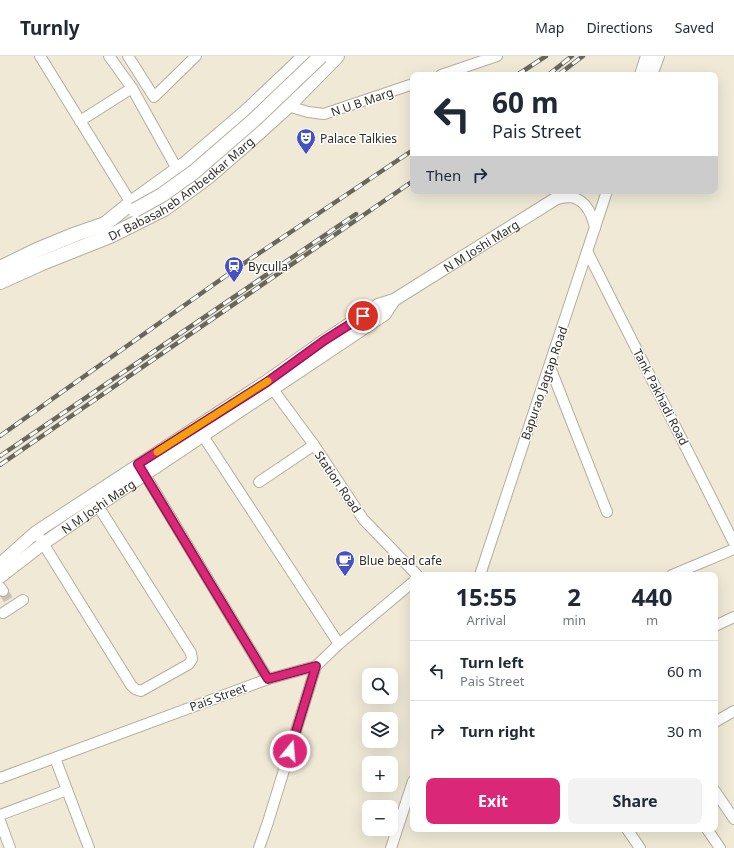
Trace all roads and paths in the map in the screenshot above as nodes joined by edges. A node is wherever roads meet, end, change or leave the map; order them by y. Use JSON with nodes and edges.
{"nodes":[{"id":1,"x":41,"y":56,"type":"edge"},
{"id":2,"x":110,"y":56,"type":"edge"},
{"id":3,"x":128,"y":56,"type":"edge"},
{"id":4,"x":196,"y":56,"type":"edge"},
{"id":5,"x":305,"y":56,"type":"edge"},
{"id":6,"x":312,"y":56,"type":"edge"},
{"id":7,"x":320,"y":56,"type":"edge"},
{"id":8,"x":337,"y":56,"type":"edge"},
{"id":9,"x":497,"y":56,"type":"edge"},
{"id":10,"x":648,"y":56,"type":"edge"},
{"id":11,"x":658,"y":56,"type":"edge"},
{"id":12,"x":324,"y":70,"type":"junction"},
{"id":13,"x":450,"y":72,"type":"edge"},
{"id":14,"x":642,"y":72,"type":"edge"},
{"id":15,"x":652,"y":72,"type":"edge"},
{"id":16,"x":410,"y":85,"type":"edge"},
{"id":17,"x":132,"y":88,"type":"junction"},
{"id":18,"x":288,"y":106,"type":"junction"},
{"id":19,"x":80,"y":121,"type":"junction"},
{"id":20,"x":178,"y":169,"type":"junction"},
{"id":21,"x":563,"y":194,"type":"edge"},
{"id":22,"x":606,"y":194,"type":"edge"},
{"id":23,"x":557,"y":198,"type":"junction"},
{"id":24,"x":133,"y":207,"type":"junction"},
{"id":25,"x":595,"y":228,"type":"junction"},
{"id":26,"x":587,"y":251,"type":"junction"},
{"id":27,"x":0,"y":268,"type":"edge"},
{"id":28,"x":0,"y":282,"type":"edge"},
{"id":29,"x":550,"y":367,"type":"junction"},
{"id":30,"x":270,"y":385,"type":"junction"},
{"id":31,"x":203,"y":436,"type":"junction"},
{"id":32,"x":314,"y":446,"type":"junction"},
{"id":33,"x":141,"y":470,"type":"junction"},
{"id":34,"x":259,"y":482,"type":"dead end"},
{"id":35,"x":98,"y":506,"type":"junction"},
{"id":36,"x":74,"y":508,"type":"junction"},
{"id":37,"x":607,"y":512,"type":"dead end"},
{"id":38,"x":80,"y":518,"type":"junction"},
{"id":39,"x":36,"y":532,"type":"junction"},
{"id":40,"x":44,"y":543,"type":"junction"},
{"id":41,"x":734,"y":543,"type":"edge"},
{"id":42,"x":734,"y":549,"type":"edge"},
{"id":43,"x":0,"y":564,"type":"edge"},
{"id":44,"x":413,"y":572,"type":"edge"},
{"id":45,"x":481,"y":572,"type":"edge"},
{"id":46,"x":679,"y":572,"type":"edge"},
{"id":47,"x":0,"y":577,"type":"edge"},
{"id":48,"x":410,"y":585,"type":"edge"},
{"id":49,"x":23,"y":600,"type":"dead end"},
{"id":50,"x":3,"y":613,"type":"dead end"},
{"id":51,"x":734,"y":617,"type":"edge"},
{"id":52,"x":718,"y":625,"type":"edge"},
{"id":53,"x":339,"y":644,"type":"junction"},
{"id":54,"x":316,"y":666,"type":"junction"},
{"id":55,"x":268,"y":679,"type":"junction"},
{"id":56,"x":734,"y":711,"type":"edge"},
{"id":57,"x":718,"y":720,"type":"edge"},
{"id":58,"x":55,"y":758,"type":"junction"},
{"id":59,"x":0,"y":778,"type":"edge"},
{"id":60,"x":67,"y":790,"type":"junction"},
{"id":61,"x":410,"y":790,"type":"edge"},
{"id":62,"x":718,"y":795,"type":"edge"},
{"id":63,"x":0,"y":815,"type":"edge"},
{"id":64,"x":734,"y":818,"type":"edge"},
{"id":65,"x":0,"y":820,"type":"edge"},
{"id":66,"x":629,"y":832,"type":"edge"},
{"id":67,"x":709,"y":832,"type":"edge"},
{"id":68,"x":10,"y":848,"type":"edge"},
{"id":69,"x":89,"y":848,"type":"edge"},
{"id":70,"x":259,"y":848,"type":"edge"},
{"id":71,"x":391,"y":848,"type":"edge"},
{"id":72,"x":640,"y":848,"type":"edge"},
{"id":73,"x":720,"y":848,"type":"edge"}],
"edges":[{"from":1,"to":19,"type":"street"},
{"from":2,"to":17,"type":"street"},
{"from":3,"to":4,"type":"street"},
{"from":5,"to":20,"type":"highway"},
{"from":6,"to":12,"type":"street"},
{"from":7,"to":24,"type":"highway","bridge":true},
{"from":8,"to":12,"type":"highway","name":"Dr Babasaheb Ambedkar Marg"},
{"from":9,"to":13,"type":"street"},
{"from":10,"to":14,"type":"main road"},
{"from":11,"to":15,"type":"main road"},
{"from":12,"to":18,"type":"highway","name":"Dr Babasaheb Ambedkar Marg"},
{"from":16,"to":18,"type":"street","name":"N U B Marg"},
{"from":17,"to":19,"type":"street"},
{"from":17,"to":20,"type":"street"},
{"from":18,"to":28,"type":"highway","name":"Dr Babasaheb Ambedkar Marg"},
{"from":19,"to":24,"type":"street"},
{"from":20,"to":24,"type":"highway"},
{"from":21,"to":23,"type":"main road","name":"N M Joshi Marg"},
{"from":22,"to":25,"type":"street","name":"Bapurao Jagtap Road"},
{"from":23,"to":25,"type":"street"},
{"from":23,"to":30,"type":"main road","name":"N M Joshi Marg"},
{"from":24,"to":27,"type":"highway"},
{"from":25,"to":26,"type":"street","name":"Bapurao Jagtap Road"},
{"from":26,"to":29,"type":"street","name":"Bapurao Jagtap Road"},
{"from":26,"to":41,"type":"street","name":"Tank Pakhadi Road"},
{"from":29,"to":37,"type":"street"},
{"from":29,"to":45,"type":"street","name":"Bapurao Jagtap Road"},
{"from":30,"to":31,"type":"main road","name":"N M Joshi Marg"},
{"from":30,"to":32,"type":"street","name":"Station Road"},
{"from":30,"to":33,"type":"main road","name":"N M Joshi Marg"},
{"from":31,"to":33,"type":"main road","name":"N M Joshi Marg"},
{"from":31,"to":53,"type":"street"},
{"from":32,"to":34,"type":"street"},
{"from":32,"to":44,"type":"street","name":"Station Road"},
{"from":33,"to":35,"type":"main road","name":"N M Joshi Marg"},
{"from":33,"to":36,"type":"main road","name":"N M Joshi Marg"},
{"from":33,"to":55,"type":"street"},
{"from":35,"to":38,"type":"main road","name":"N M Joshi Marg"},
{"from":35,"to":40,"type":"street"},
{"from":36,"to":38,"type":"main road"},
{"from":36,"to":39,"type":"main road","name":"N M Joshi Marg"},
{"from":38,"to":40,"type":"main road","name":"N M Joshi Marg"},
{"from":39,"to":40,"type":"street"},
{"from":39,"to":43,"type":"main road","name":"N M Joshi Marg"},
{"from":40,"to":47,"type":"main road","name":"N M Joshi Marg"},
{"from":42,"to":46,"type":"street"},
{"from":48,"to":53,"type":"street","name":"Pais Street"},
{"from":49,"to":50,"type":"street"},
{"from":51,"to":52,"type":"street"},
{"from":53,"to":54,"type":"street","name":"Pais Street"},
{"from":54,"to":55,"type":"street","name":"Pais Street"},
{"from":54,"to":70,"type":"street"},
{"from":55,"to":58,"type":"street","name":"Pais Street"},
{"from":56,"to":57,"type":"street"},
{"from":58,"to":59,"type":"street","name":"Pais Street"},
{"from":58,"to":60,"type":"street"},
{"from":60,"to":63,"type":"street"},
{"from":60,"to":69,"type":"street"},
{"from":61,"to":71,"type":"street"},
{"from":62,"to":64,"type":"street"},
{"from":65,"to":68,"type":"street"},
{"from":66,"to":72,"type":"street"},
{"from":67,"to":73,"type":"street"}]}
